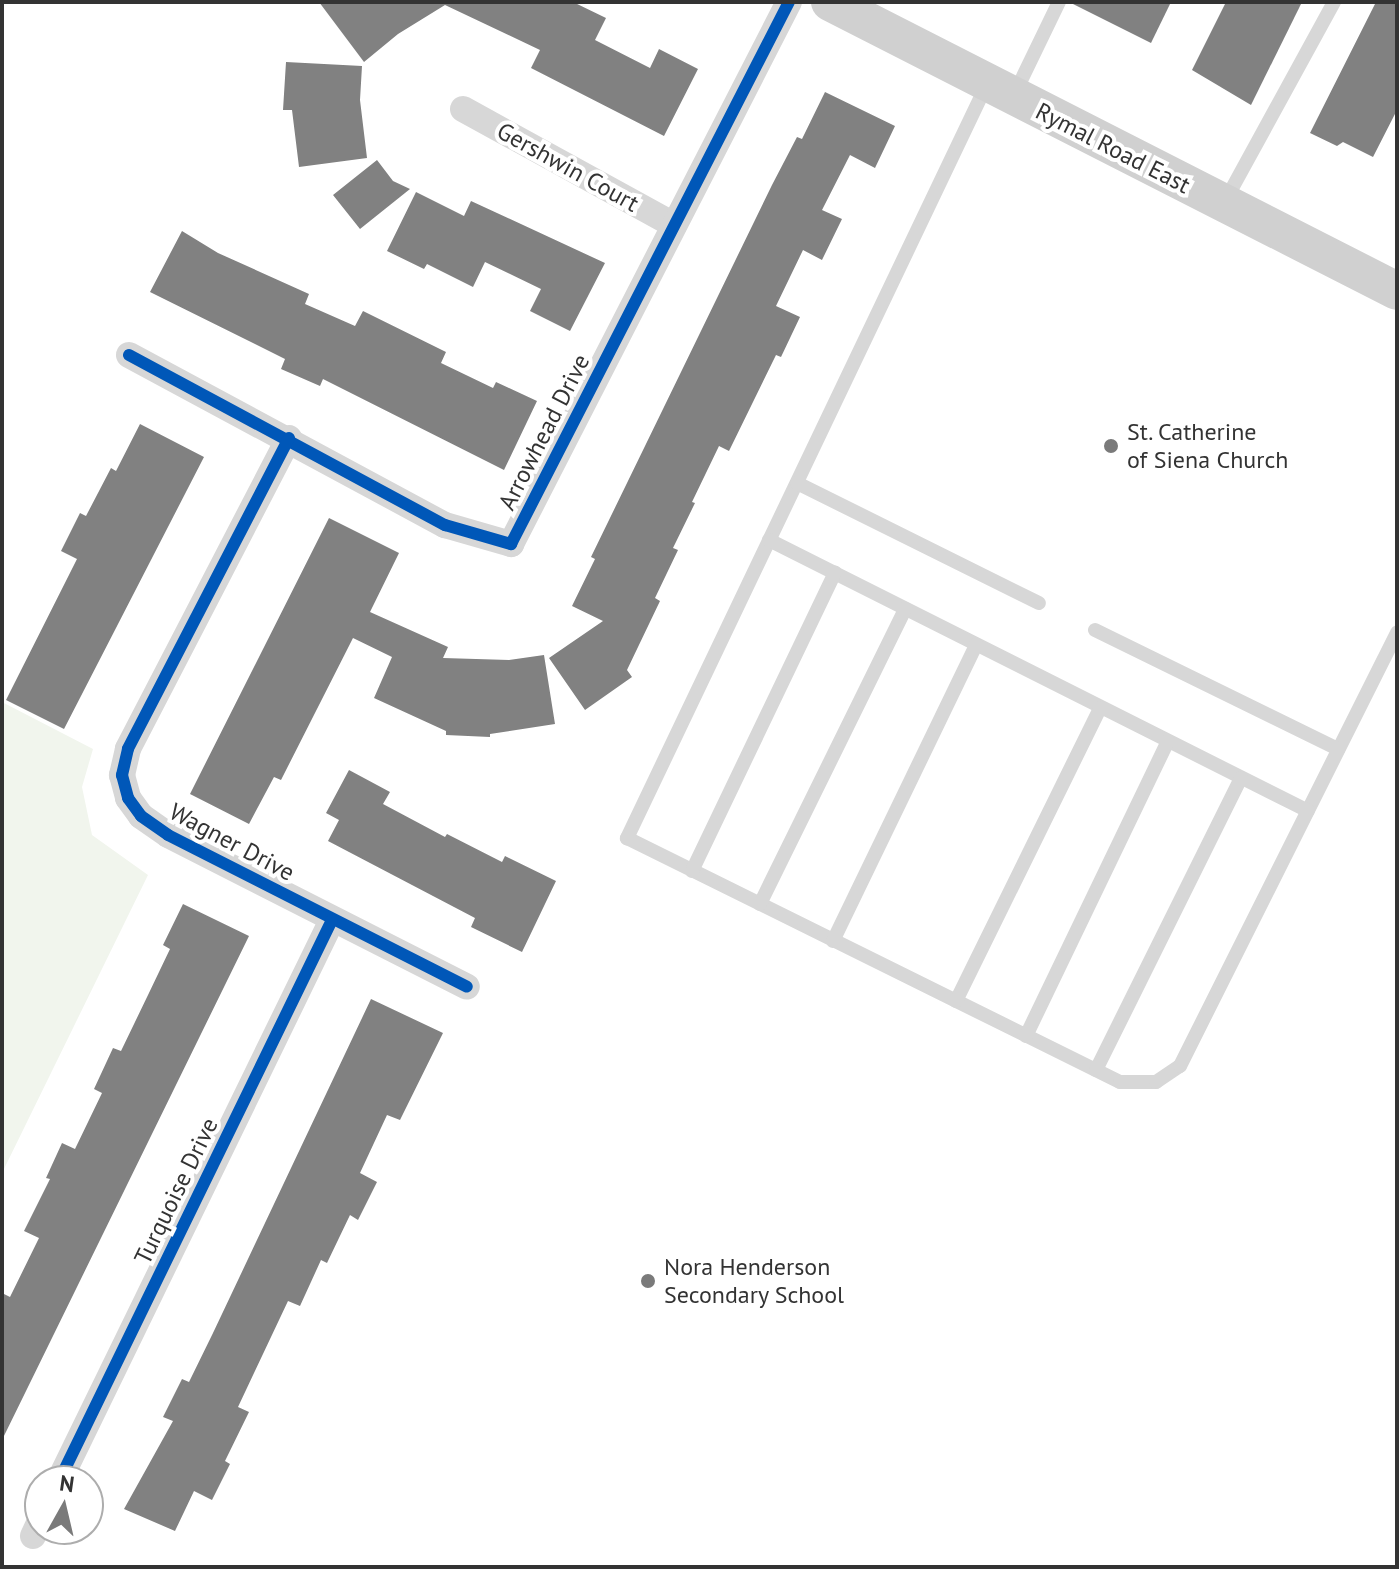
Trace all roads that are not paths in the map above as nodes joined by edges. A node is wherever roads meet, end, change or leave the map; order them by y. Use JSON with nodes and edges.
{"nodes":[{"id":1,"x":789,"y":2,"type":"edge"},
{"id":2,"x":830,"y":2,"type":"edge"},
{"id":3,"x":1059,"y":2,"type":"edge"},
{"id":4,"x":1334,"y":2,"type":"edge"},
{"id":5,"x":1000,"y":90,"type":"junction"},
{"id":6,"x":463,"y":109,"type":"dead end"},
{"id":7,"x":1224,"y":204,"type":"junction"},
{"id":8,"x":674,"y":225,"type":"junction"},
{"id":9,"x":1397,"y":291,"type":"edge"},
{"id":10,"x":129,"y":355,"type":"dead end"},
{"id":11,"x":289,"y":438,"type":"junction"},
{"id":12,"x":797,"y":483,"type":"junction"},
{"id":13,"x":769,"y":540,"type":"junction"},
{"id":14,"x":835,"y":573,"type":"junction"},
{"id":15,"x":1039,"y":603,"type":"dead end"},
{"id":16,"x":905,"y":609,"type":"junction"},
{"id":17,"x":1095,"y":630,"type":"dead end"},
{"id":18,"x":1397,"y":632,"type":"edge"},
{"id":19,"x":976,"y":645,"type":"junction"},
{"id":20,"x":1100,"y":708,"type":"junction"},
{"id":21,"x":1168,"y":741,"type":"junction"},
{"id":22,"x":1338,"y":749,"type":"junction"},
{"id":23,"x":1241,"y":778,"type":"junction"},
{"id":24,"x":1308,"y":811,"type":"junction"},
{"id":25,"x":692,"y":871,"type":"junction"},
{"id":26,"x":760,"y":904,"type":"junction"},
{"id":27,"x":332,"y":920,"type":"junction"},
{"id":28,"x":833,"y":941,"type":"junction"},
{"id":29,"x":467,"y":987,"type":"dead end"},
{"id":30,"x":956,"y":1001,"type":"junction"},
{"id":31,"x":1026,"y":1036,"type":"junction"},
{"id":32,"x":1096,"y":1070,"type":"junction"},
{"id":33,"x":67,"y":1465,"type":"edge"}],
"edges":[{"from":1,"to":8,"type":"street","name":"Arrowhead Drive"},
{"from":2,"to":5,"type":"main road","name":"Rymal Road East"},
{"from":3,"to":5,"type":"lane"},
{"from":4,"to":7,"type":"lane"},
{"from":5,"to":7,"type":"main road","name":"Rymal Road East"},
{"from":5,"to":12,"type":"lane"},
{"from":6,"to":8,"type":"street","name":"Gershwin Court"},
{"from":7,"to":9,"type":"main road","name":"Rymal Road East"},
{"from":8,"to":11,"type":"street","name":"Arrowhead Drive"},
{"from":10,"to":11,"type":"street","name":"Arrowhead Drive"},
{"from":11,"to":27,"type":"street","name":"Wagner Drive"},
{"from":12,"to":13,"type":"lane"},
{"from":12,"to":15,"type":"lane"},
{"from":13,"to":14,"type":"lane"},
{"from":13,"to":25,"type":"lane"},
{"from":14,"to":16,"type":"lane"},
{"from":14,"to":25,"type":"lane"},
{"from":16,"to":19,"type":"lane"},
{"from":16,"to":26,"type":"lane"},
{"from":17,"to":22,"type":"lane"},
{"from":18,"to":22,"type":"lane"},
{"from":19,"to":20,"type":"lane"},
{"from":19,"to":28,"type":"lane"},
{"from":20,"to":21,"type":"lane"},
{"from":20,"to":30,"type":"lane"},
{"from":21,"to":23,"type":"lane"},
{"from":21,"to":31,"type":"lane"},
{"from":22,"to":24,"type":"lane"},
{"from":23,"to":24,"type":"lane"},
{"from":23,"to":32,"type":"lane"},
{"from":24,"to":32,"type":"lane"},
{"from":25,"to":26,"type":"lane"},
{"from":26,"to":28,"type":"lane"},
{"from":27,"to":29,"type":"street","name":"Wagner Drive"},
{"from":27,"to":33,"type":"street","name":"Turquoise Drive"},
{"from":28,"to":30,"type":"lane"},
{"from":30,"to":31,"type":"lane"},
{"from":31,"to":32,"type":"lane"}]}
